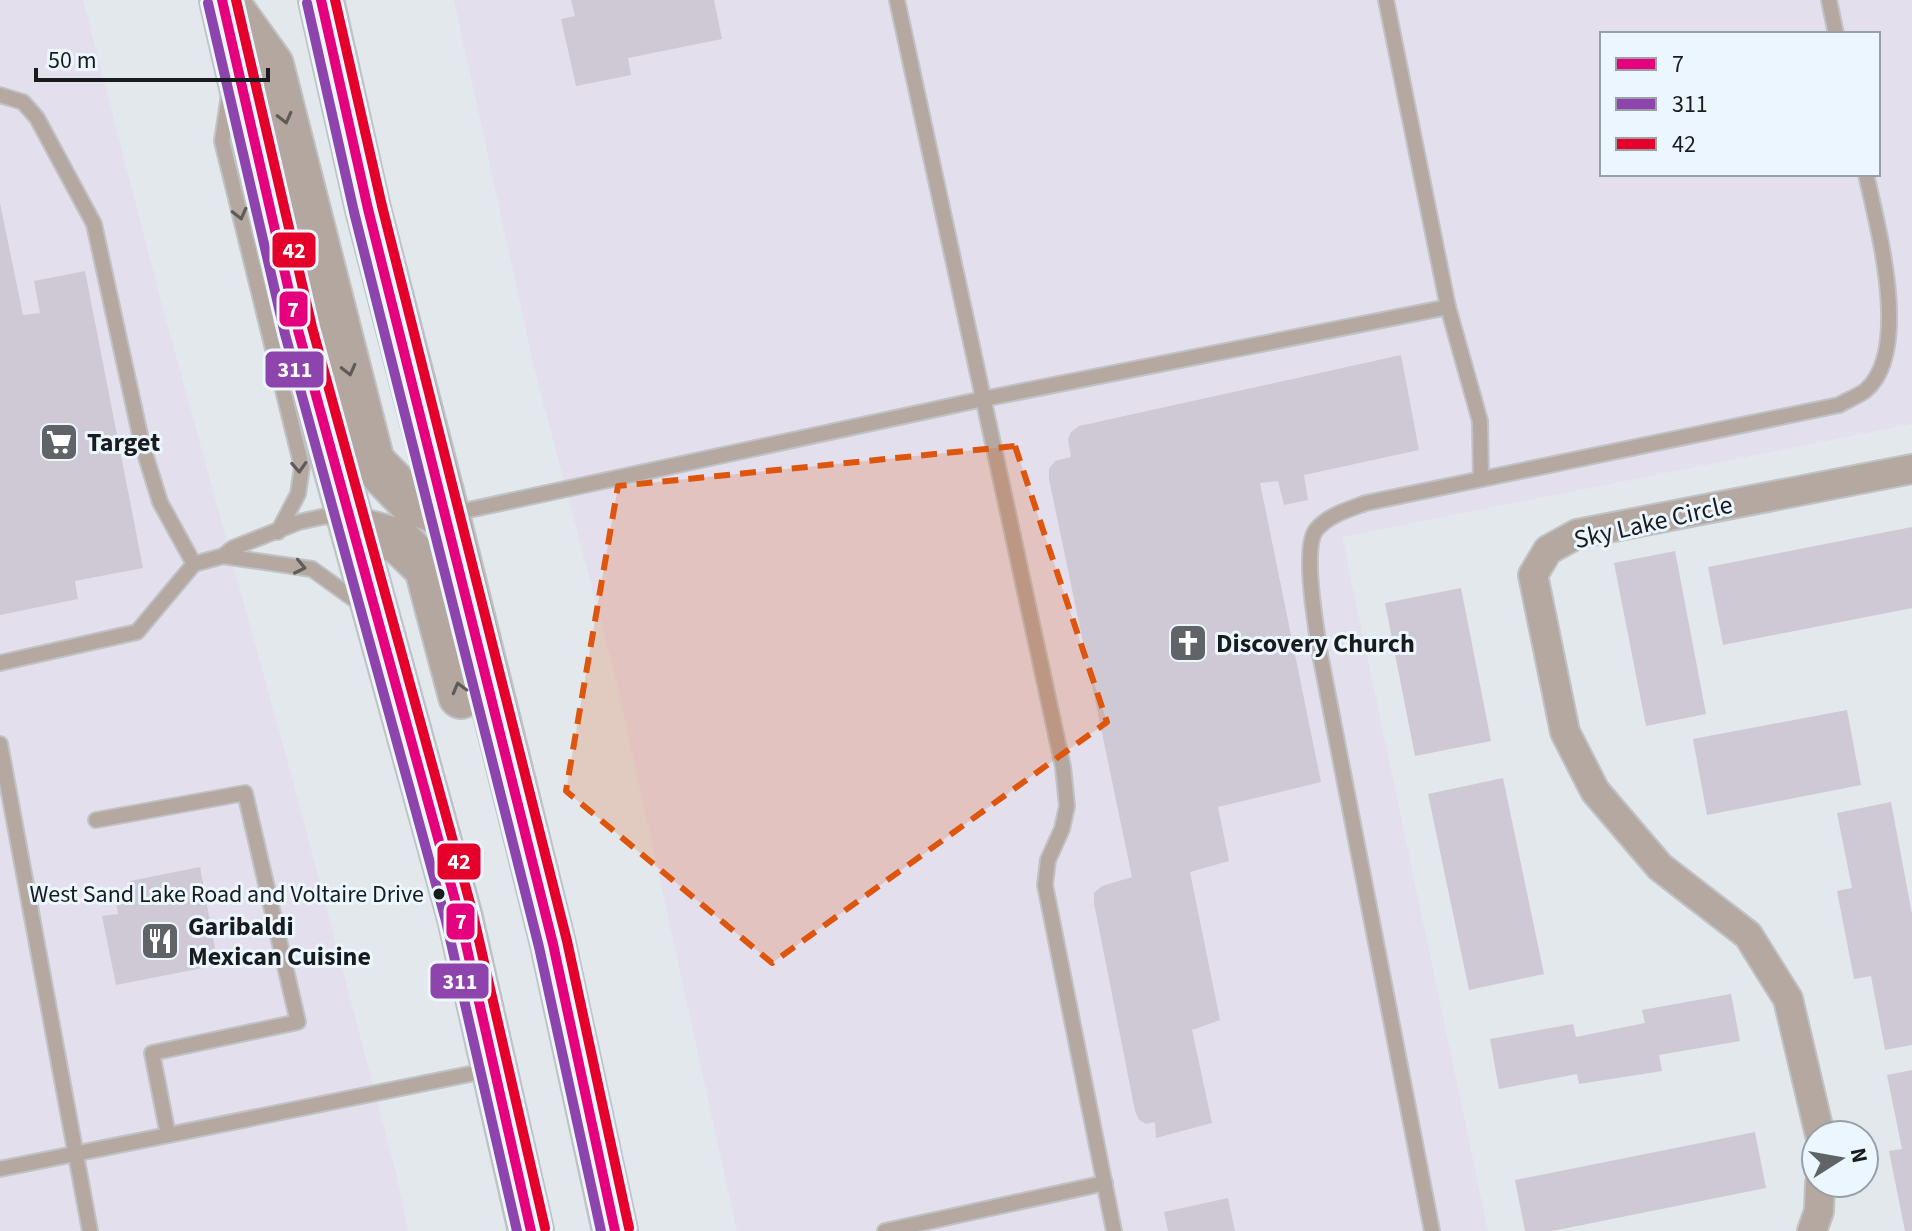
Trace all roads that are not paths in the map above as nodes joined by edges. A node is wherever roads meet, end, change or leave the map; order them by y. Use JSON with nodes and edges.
{"nodes":[{"id":1,"x":224,"y":0,"type":"edge"},
{"id":2,"x":321,"y":0,"type":"edge"},
{"id":3,"x":897,"y":0,"type":"edge"},
{"id":4,"x":1386,"y":0,"type":"edge"},
{"id":5,"x":1829,"y":0,"type":"edge"},
{"id":6,"x":1836,"y":32,"type":"edge"},
{"id":7,"x":234,"y":55,"type":"junction"},
{"id":8,"x":0,"y":95,"type":"edge"},
{"id":9,"x":1866,"y":176,"type":"edge"},
{"id":10,"x":1448,"y":307,"type":"junction"},
{"id":11,"x":983,"y":399,"type":"junction"},
{"id":12,"x":1912,"y":469,"type":"edge"},
{"id":13,"x":1481,"y":479,"type":"junction"},
{"id":14,"x":447,"y":515,"type":"junction"},
{"id":15,"x":354,"y":529,"type":"junction"},
{"id":16,"x":278,"y":532,"type":"junction"},
{"id":17,"x":223,"y":556,"type":"junction"},
{"id":18,"x":194,"y":564,"type":"junction"},
{"id":19,"x":377,"y":616,"type":"junction"},
{"id":20,"x":0,"y":663,"type":"edge"},
{"id":21,"x":0,"y":744,"type":"edge"},
{"id":22,"x":96,"y":820,"type":"dead end"},
{"id":23,"x":553,"y":944,"type":"junction"},
{"id":24,"x":494,"y":1069,"type":"junction"},
{"id":25,"x":1816,"y":1119,"type":"edge"},
{"id":26,"x":168,"y":1135,"type":"junction"},
{"id":27,"x":75,"y":1154,"type":"junction"},
{"id":28,"x":0,"y":1169,"type":"edge"},
{"id":29,"x":1105,"y":1183,"type":"junction"},
{"id":30,"x":1819,"y":1199,"type":"edge"},
{"id":31,"x":90,"y":1231,"type":"edge"},
{"id":32,"x":531,"y":1231,"type":"edge"},
{"id":33,"x":615,"y":1231,"type":"edge"},
{"id":34,"x":885,"y":1231,"type":"edge"},
{"id":35,"x":1114,"y":1231,"type":"edge"},
{"id":36,"x":1432,"y":1231,"type":"edge"},
{"id":37,"x":1812,"y":1231,"type":"edge"}],
"edges":[{"from":1,"to":7,"type":"main road"},
{"from":1,"to":14,"type":"main road","one_way":true},
{"from":2,"to":14,"type":"main road"},
{"from":3,"to":11,"type":"lane"},
{"from":4,"to":10,"type":"lane"},
{"from":5,"to":6,"type":"lane"},
{"from":7,"to":15,"type":"main road"},
{"from":7,"to":16,"type":"lane","one_way":true},
{"from":8,"to":18,"type":"lane"},
{"from":9,"to":13,"type":"lane"},
{"from":10,"to":11,"type":"lane"},
{"from":10,"to":13,"type":"lane"},
{"from":11,"to":14,"type":"lane"},
{"from":11,"to":29,"type":"lane"},
{"from":12,"to":25,"type":"street","name":"Sky Lake Circle"},
{"from":13,"to":36,"type":"lane"},
{"from":14,"to":23,"type":"main road"},
{"from":15,"to":16,"type":"lane"},
{"from":15,"to":19,"type":"main road"},
{"from":23,"to":15,"type":"main road","one_way":true},
{"from":16,"to":17,"type":"lane"},
{"from":17,"to":18,"type":"lane"},
{"from":17,"to":19,"type":"lane","one_way":true},
{"from":18,"to":20,"type":"lane"},
{"from":19,"to":24,"type":"main road"},
{"from":21,"to":27,"type":"lane"},
{"from":22,"to":26,"type":"lane"},
{"from":23,"to":33,"type":"main road"},
{"from":24,"to":26,"type":"lane"},
{"from":24,"to":32,"type":"main road"},
{"from":26,"to":27,"type":"lane"},
{"from":27,"to":28,"type":"lane"},
{"from":27,"to":31,"type":"lane"},
{"from":29,"to":34,"type":"lane"},
{"from":29,"to":35,"type":"lane"},
{"from":30,"to":37,"type":"street"}]}
